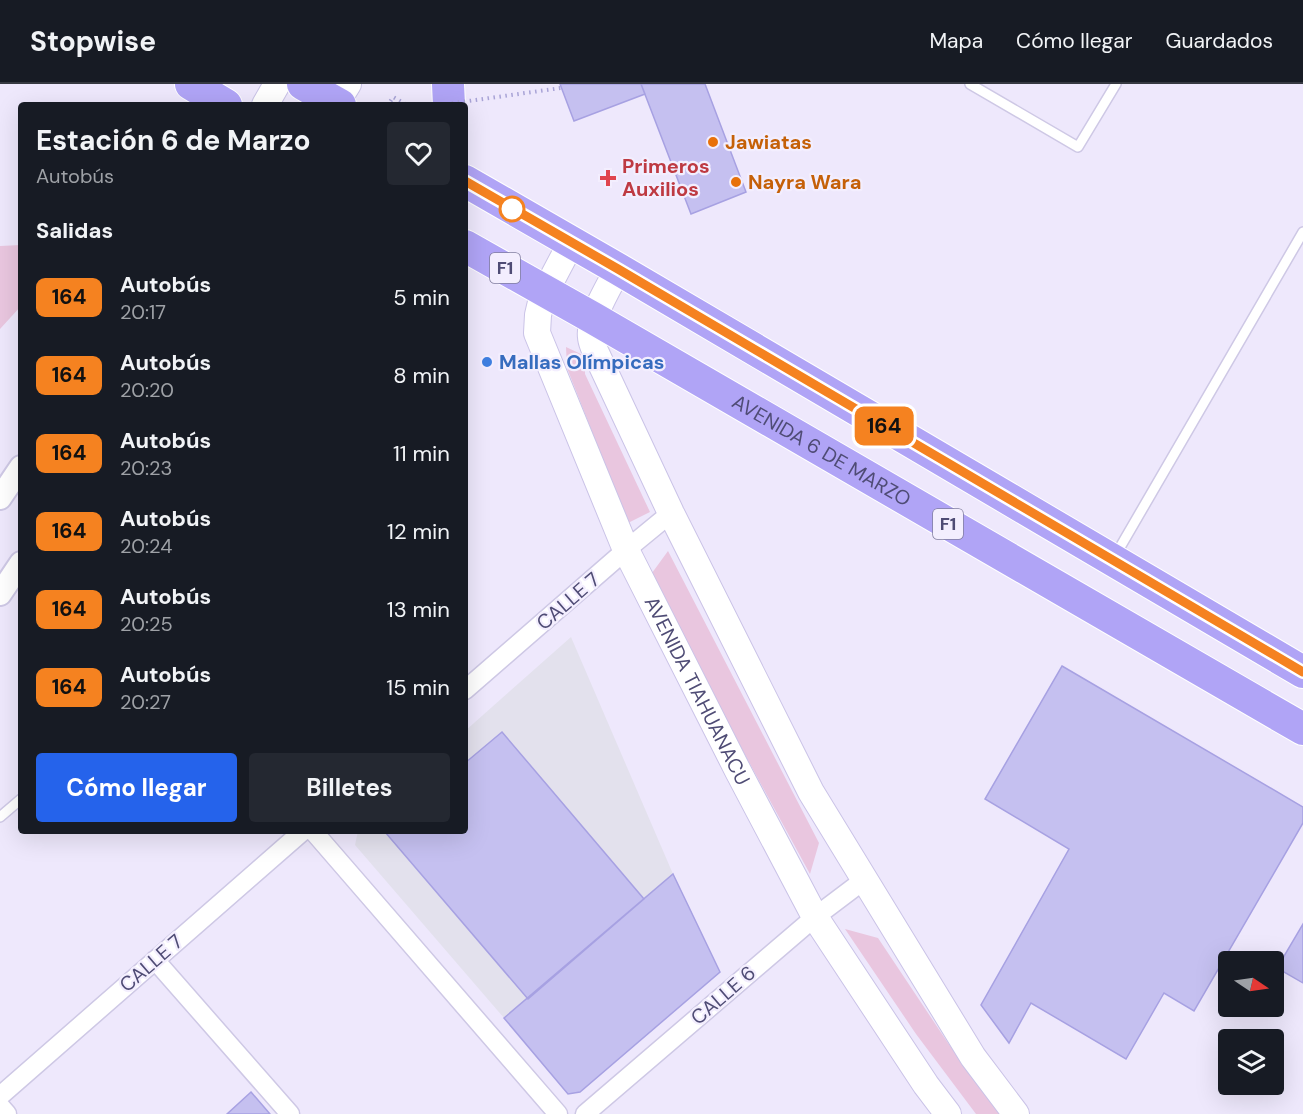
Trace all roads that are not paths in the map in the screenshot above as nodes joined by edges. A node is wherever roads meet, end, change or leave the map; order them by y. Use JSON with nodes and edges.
{"nodes":[{"id":1,"x":191,"y":84,"type":"edge"},
{"id":2,"x":278,"y":84,"type":"edge"},
{"id":3,"x":303,"y":84,"type":"edge"},
{"id":4,"x":448,"y":84,"type":"edge"},
{"id":5,"x":970,"y":84,"type":"edge"},
{"id":6,"x":1116,"y":84,"type":"edge"},
{"id":7,"x":340,"y":99,"type":"edge"},
{"id":8,"x":221,"y":102,"type":"edge"},
{"id":9,"x":267,"y":102,"type":"edge"},
{"id":10,"x":449,"y":102,"type":"edge"},
{"id":11,"x":468,"y":183,"type":"edge"},
{"id":12,"x":1303,"y":232,"type":"edge"},
{"id":13,"x":571,"y":243,"type":"junction"},
{"id":14,"x":468,"y":248,"type":"edge"},
{"id":15,"x":618,"y":269,"type":"junction"},
{"id":16,"x":545,"y":291,"type":"junction"},
{"id":17,"x":593,"y":318,"type":"junction"},
{"id":18,"x":18,"y":471,"type":"edge"},
{"id":19,"x":0,"y":498,"type":"edge"},
{"id":20,"x":671,"y":513,"type":"junction"},
{"id":21,"x":626,"y":550,"type":"junction"},
{"id":22,"x":1112,"y":561,"type":"junction"},
{"id":23,"x":18,"y":567,"type":"edge"},
{"id":24,"x":0,"y":594,"type":"edge"},
{"id":25,"x":1303,"y":672,"type":"edge"},
{"id":26,"x":468,"y":687,"type":"edge"},
{"id":27,"x":1303,"y":729,"type":"edge"},
{"id":28,"x":18,"y":802,"type":"edge"},
{"id":29,"x":0,"y":817,"type":"edge"},
{"id":30,"x":300,"y":834,"type":"edge"},
{"id":31,"x":316,"y":834,"type":"edge"},
{"id":32,"x":864,"y":880,"type":"junction"},
{"id":33,"x":815,"y":917,"type":"junction"},
{"id":34,"x":155,"y":960,"type":"junction"},
{"id":35,"x":0,"y":1096,"type":"edge"},
{"id":36,"x":0,"y":1106,"type":"edge"},
{"id":37,"x":7,"y":1114,"type":"edge"},
{"id":38,"x":290,"y":1114,"type":"edge"},
{"id":39,"x":558,"y":1114,"type":"edge"},
{"id":40,"x":585,"y":1114,"type":"edge"},
{"id":41,"x":948,"y":1114,"type":"edge"},
{"id":42,"x":1016,"y":1114,"type":"edge"}],
"edges":[{"from":1,"to":8,"type":"highway"},
{"from":2,"to":9,"type":"main road"},
{"from":3,"to":7,"type":"highway"},
{"from":4,"to":10,"type":"highway"},
{"from":5,"to":6,"type":"lane"},
{"from":11,"to":13,"type":"highway"},
{"from":12,"to":22,"type":"lane"},
{"from":13,"to":15,"type":"highway"},
{"from":13,"to":16,"type":"main road","name":"AVENIDA TIAHUANACU"},
{"from":14,"to":16,"type":"highway","name":"AVENIDA 6 DE MARZO","number":"F1"},
{"from":15,"to":17,"type":"main road"},
{"from":15,"to":22,"type":"highway"},
{"from":16,"to":17,"type":"highway","name":"AVENIDA 6 DE MARZO","number":"F1"},
{"from":16,"to":21,"type":"main road","name":"AVENIDA TIAHUANACU"},
{"from":17,"to":20,"type":"main road"},
{"from":17,"to":27,"type":"highway","name":"AVENIDA 6 DE MARZO","number":"F1"},
{"from":18,"to":19,"type":"street"},
{"from":20,"to":21,"type":"street","name":"CALLE 7"},
{"from":20,"to":32,"type":"main road"},
{"from":21,"to":26,"type":"street","name":"CALLE 7"},
{"from":21,"to":33,"type":"main road","name":"AVENIDA TIAHUANACU"},
{"from":22,"to":25,"type":"highway"},
{"from":23,"to":24,"type":"street"},
{"from":28,"to":29,"type":"lane"},
{"from":30,"to":34,"type":"street","name":"CALLE 7"},
{"from":31,"to":39,"type":"street"},
{"from":32,"to":33,"type":"street","name":"CALLE 6"},
{"from":32,"to":42,"type":"main road"},
{"from":33,"to":40,"type":"street","name":"CALLE 6"},
{"from":33,"to":41,"type":"main road","name":"AVENIDA TIAHUANACU"},
{"from":34,"to":35,"type":"street","name":"CALLE 7"},
{"from":34,"to":38,"type":"street"},
{"from":36,"to":37,"type":"street"}]}
